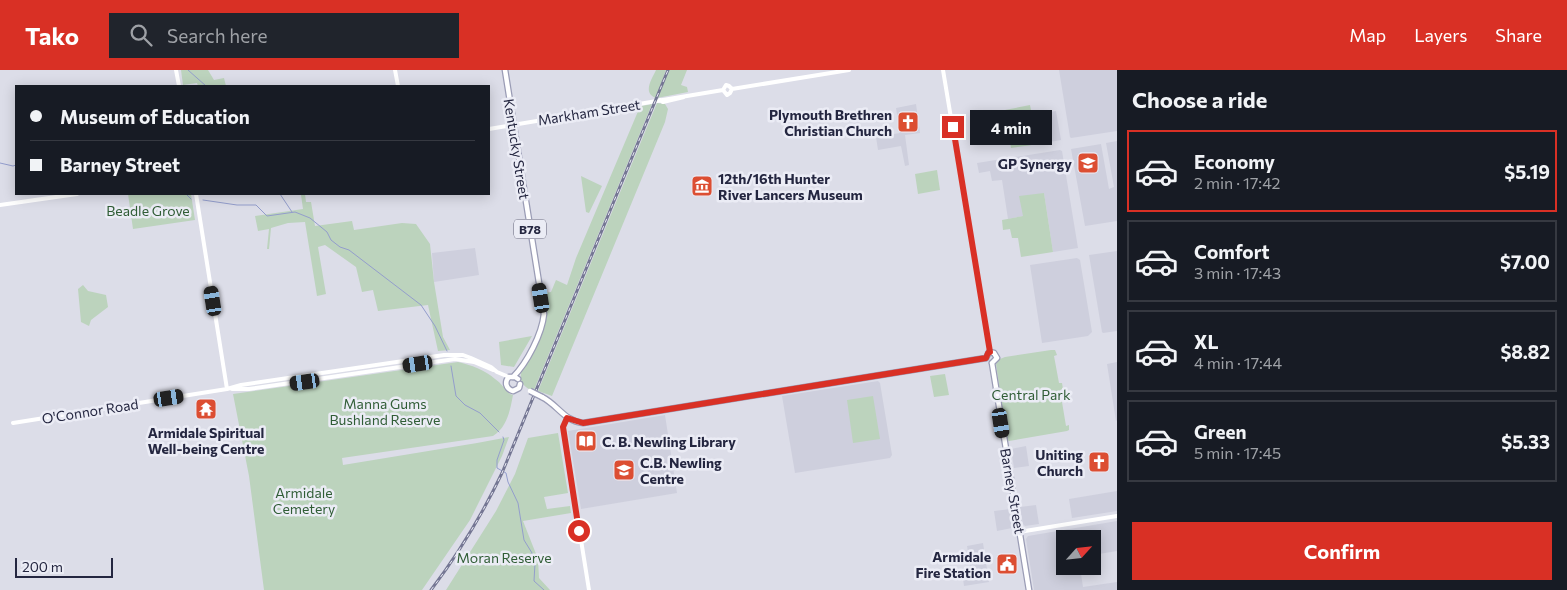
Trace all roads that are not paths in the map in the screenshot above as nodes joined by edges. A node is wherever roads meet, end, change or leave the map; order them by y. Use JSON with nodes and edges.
{"nodes":[{"id":1,"x":176,"y":70,"type":"edge"},
{"id":2,"x":395,"y":70,"type":"edge"},
{"id":3,"x":504,"y":70,"type":"edge"},
{"id":4,"x":849,"y":70,"type":"edge"},
{"id":5,"x":944,"y":70,"type":"edge"},
{"id":6,"x":178,"y":85,"type":"edge"},
{"id":7,"x":398,"y":85,"type":"edge"},
{"id":8,"x":513,"y":125,"type":"junction"},
{"id":9,"x":490,"y":128,"type":"edge"},
{"id":10,"x":70,"y":195,"type":"edge"},
{"id":11,"x":196,"y":195,"type":"edge"},
{"id":12,"x":0,"y":205,"type":"edge"},
{"id":13,"x":990,"y":352,"type":"junction"},
{"id":14,"x":986,"y":358,"type":"junction"},
{"id":15,"x":992,"y":363,"type":"junction"},
{"id":16,"x":519,"y":370,"type":"junction"},
{"id":17,"x":495,"y":372,"type":"junction"},
{"id":18,"x":511,"y":377,"type":"junction"},
{"id":19,"x":519,"y":381,"type":"junction"},
{"id":20,"x":506,"y":383,"type":"junction"},
{"id":21,"x":227,"y":389,"type":"junction"},
{"id":22,"x":517,"y":390,"type":"junction"},
{"id":23,"x":528,"y":391,"type":"junction"},
{"id":24,"x":567,"y":418,"type":"junction"},
{"id":25,"x":13,"y":422,"type":"dead end"},
{"id":26,"x":1117,"y":516,"type":"edge"},
{"id":27,"x":1019,"y":532,"type":"junction"},
{"id":28,"x":589,"y":590,"type":"edge"},
{"id":29,"x":1029,"y":590,"type":"edge"}],
"edges":[{"from":1,"to":6,"type":"street"},
{"from":2,"to":7,"type":"street"},
{"from":3,"to":8,"type":"main road","name":"Kentucky Street","number":"B78"},
{"from":4,"to":8,"type":"street","name":"Markham Street"},
{"from":5,"to":13,"type":"street"},
{"from":8,"to":9,"type":"street","name":"Markham Street"},
{"from":8,"to":16,"type":"main road","name":"Kentucky Street","number":"B78"},
{"from":10,"to":12,"type":"street"},
{"from":11,"to":21,"type":"street"},
{"from":13,"to":14,"type":"main road"},
{"from":13,"to":15,"type":"main road"},
{"from":14,"to":15,"type":"main road"},
{"from":14,"to":24,"type":"main road"},
{"from":15,"to":27,"type":"main road","name":"Barney Street"},
{"from":16,"to":18,"type":"main road","name":"Kentucky Street","number":"B78"},
{"from":16,"to":19,"type":"main road","name":"Kentucky Street","number":"B78"},
{"from":17,"to":18,"type":"street","name":"O'Connor Road"},
{"from":17,"to":20,"type":"street","name":"O'Connor Road"},
{"from":17,"to":21,"type":"street","name":"O'Connor Road"},
{"from":18,"to":19,"type":"main road"},
{"from":18,"to":20,"type":"main road","number":"B78"},
{"from":19,"to":22,"type":"main road","number":"B78"},
{"from":19,"to":23,"type":"main road"},
{"from":20,"to":22,"type":"main road"},
{"from":21,"to":25,"type":"street","name":"O'Connor Road"},
{"from":22,"to":23,"type":"main road"},
{"from":23,"to":24,"type":"main road","bridge":true},
{"from":24,"to":28,"type":"street"},
{"from":26,"to":27,"type":"street"},
{"from":27,"to":29,"type":"main road","name":"Barney Street"}]}
